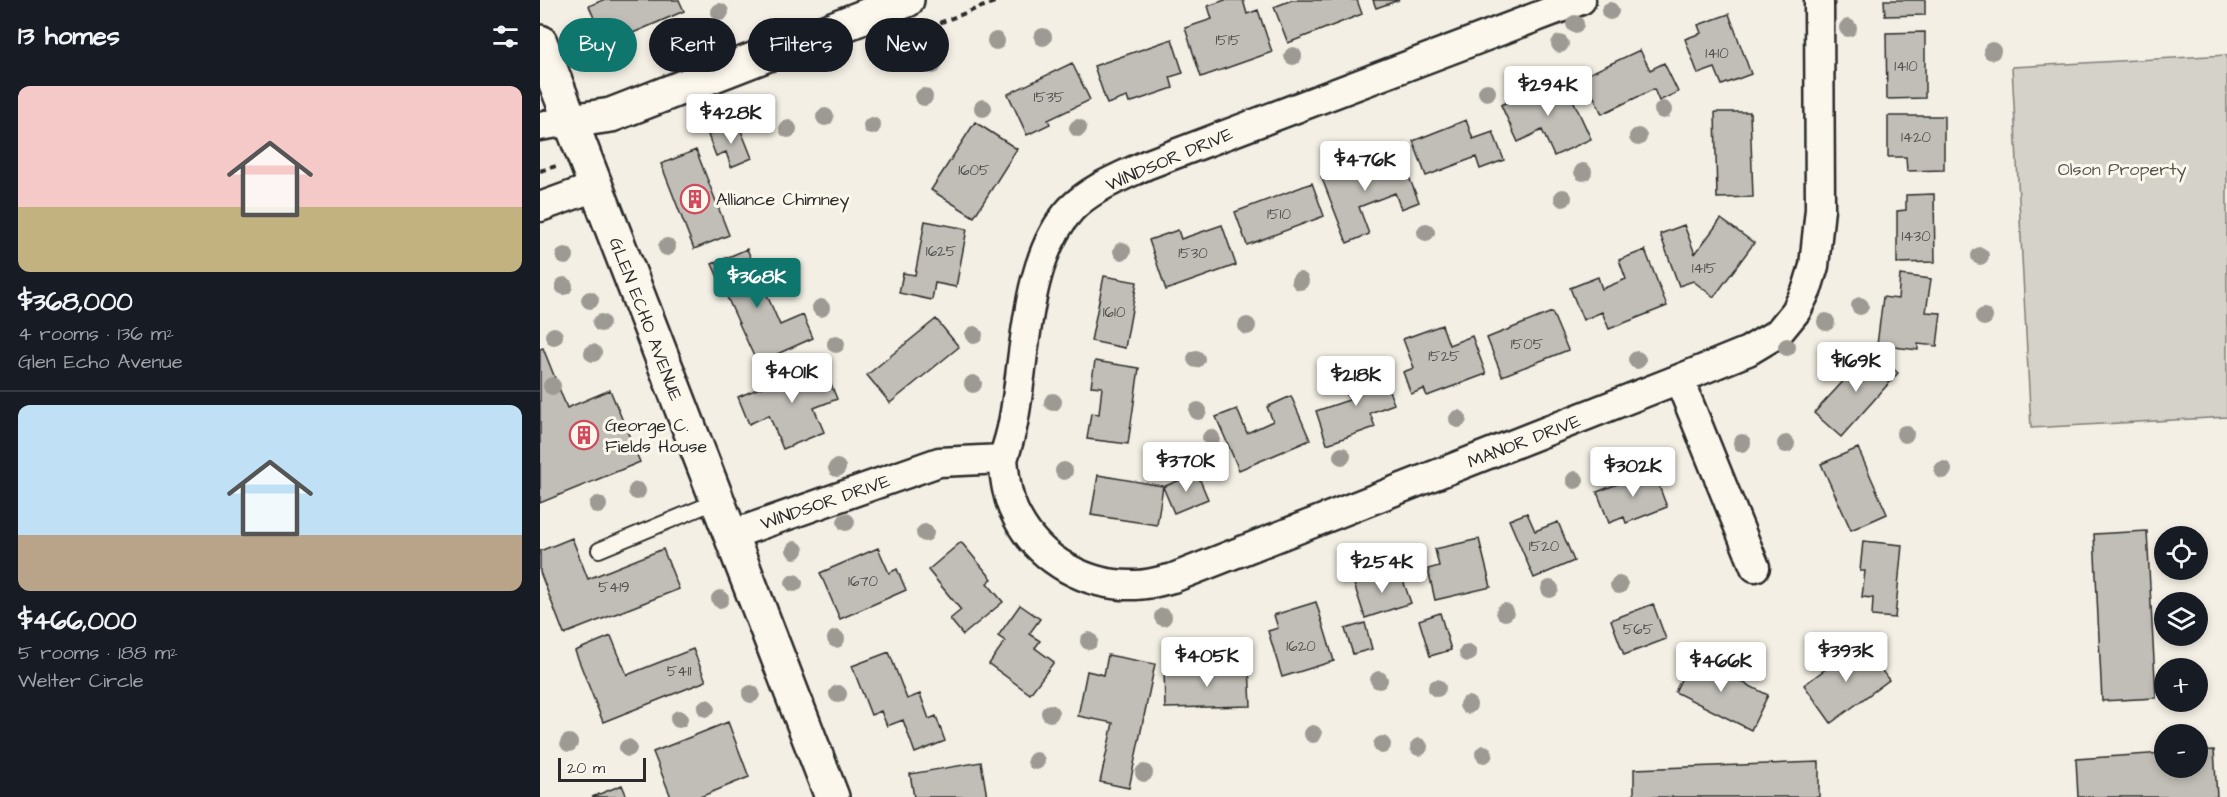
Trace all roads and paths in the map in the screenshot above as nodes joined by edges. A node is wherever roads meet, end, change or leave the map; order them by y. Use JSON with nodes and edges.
{"nodes":[{"id":1,"x":907,"y":0,"type":"edge"},
{"id":2,"x":1581,"y":0,"type":"edge"},
{"id":3,"x":1819,"y":0,"type":"edge"},
{"id":4,"x":540,"y":42,"type":"edge"},
{"id":5,"x":555,"y":123,"type":"edge"},
{"id":6,"x":551,"y":167,"type":"dead end"},
{"id":7,"x":540,"y":171,"type":"edge"},
{"id":8,"x":595,"y":187,"type":"junction"},
{"id":9,"x":540,"y":207,"type":"edge"},
{"id":10,"x":1679,"y":380,"type":"junction"},
{"id":11,"x":1003,"y":459,"type":"junction"},
{"id":12,"x":717,"y":501,"type":"junction"},
{"id":13,"x":731,"y":535,"type":"junction"},
{"id":14,"x":599,"y":550,"type":"dead end"},
{"id":15,"x":1755,"y":567,"type":"dead end"},
{"id":16,"x":830,"y":796,"type":"edge"}],
"edges":[{"from":1,"to":5,"type":"street"},
{"from":2,"to":11,"type":"street","name":"WINDSOR DRIVE"},
{"from":3,"to":10,"type":"street","name":"MANOR DRIVE"},
{"from":4,"to":5,"type":"street","name":"GLEN ECHO AVENUE"},
{"from":5,"to":8,"type":"street","name":"GLEN ECHO AVENUE"},
{"from":6,"to":7,"type":"path"},
{"from":8,"to":9,"type":"street"},
{"from":8,"to":12,"type":"street","name":"GLEN ECHO AVENUE"},
{"from":10,"to":11,"type":"street","name":"MANOR DRIVE"},
{"from":10,"to":15,"type":"street"},
{"from":11,"to":13,"type":"street","name":"WINDSOR DRIVE"},
{"from":12,"to":13,"type":"street","name":"GLEN ECHO AVENUE"},
{"from":12,"to":14,"type":"lane"},
{"from":13,"to":16,"type":"street","name":"GLEN ECHO AVENUE"}]}
